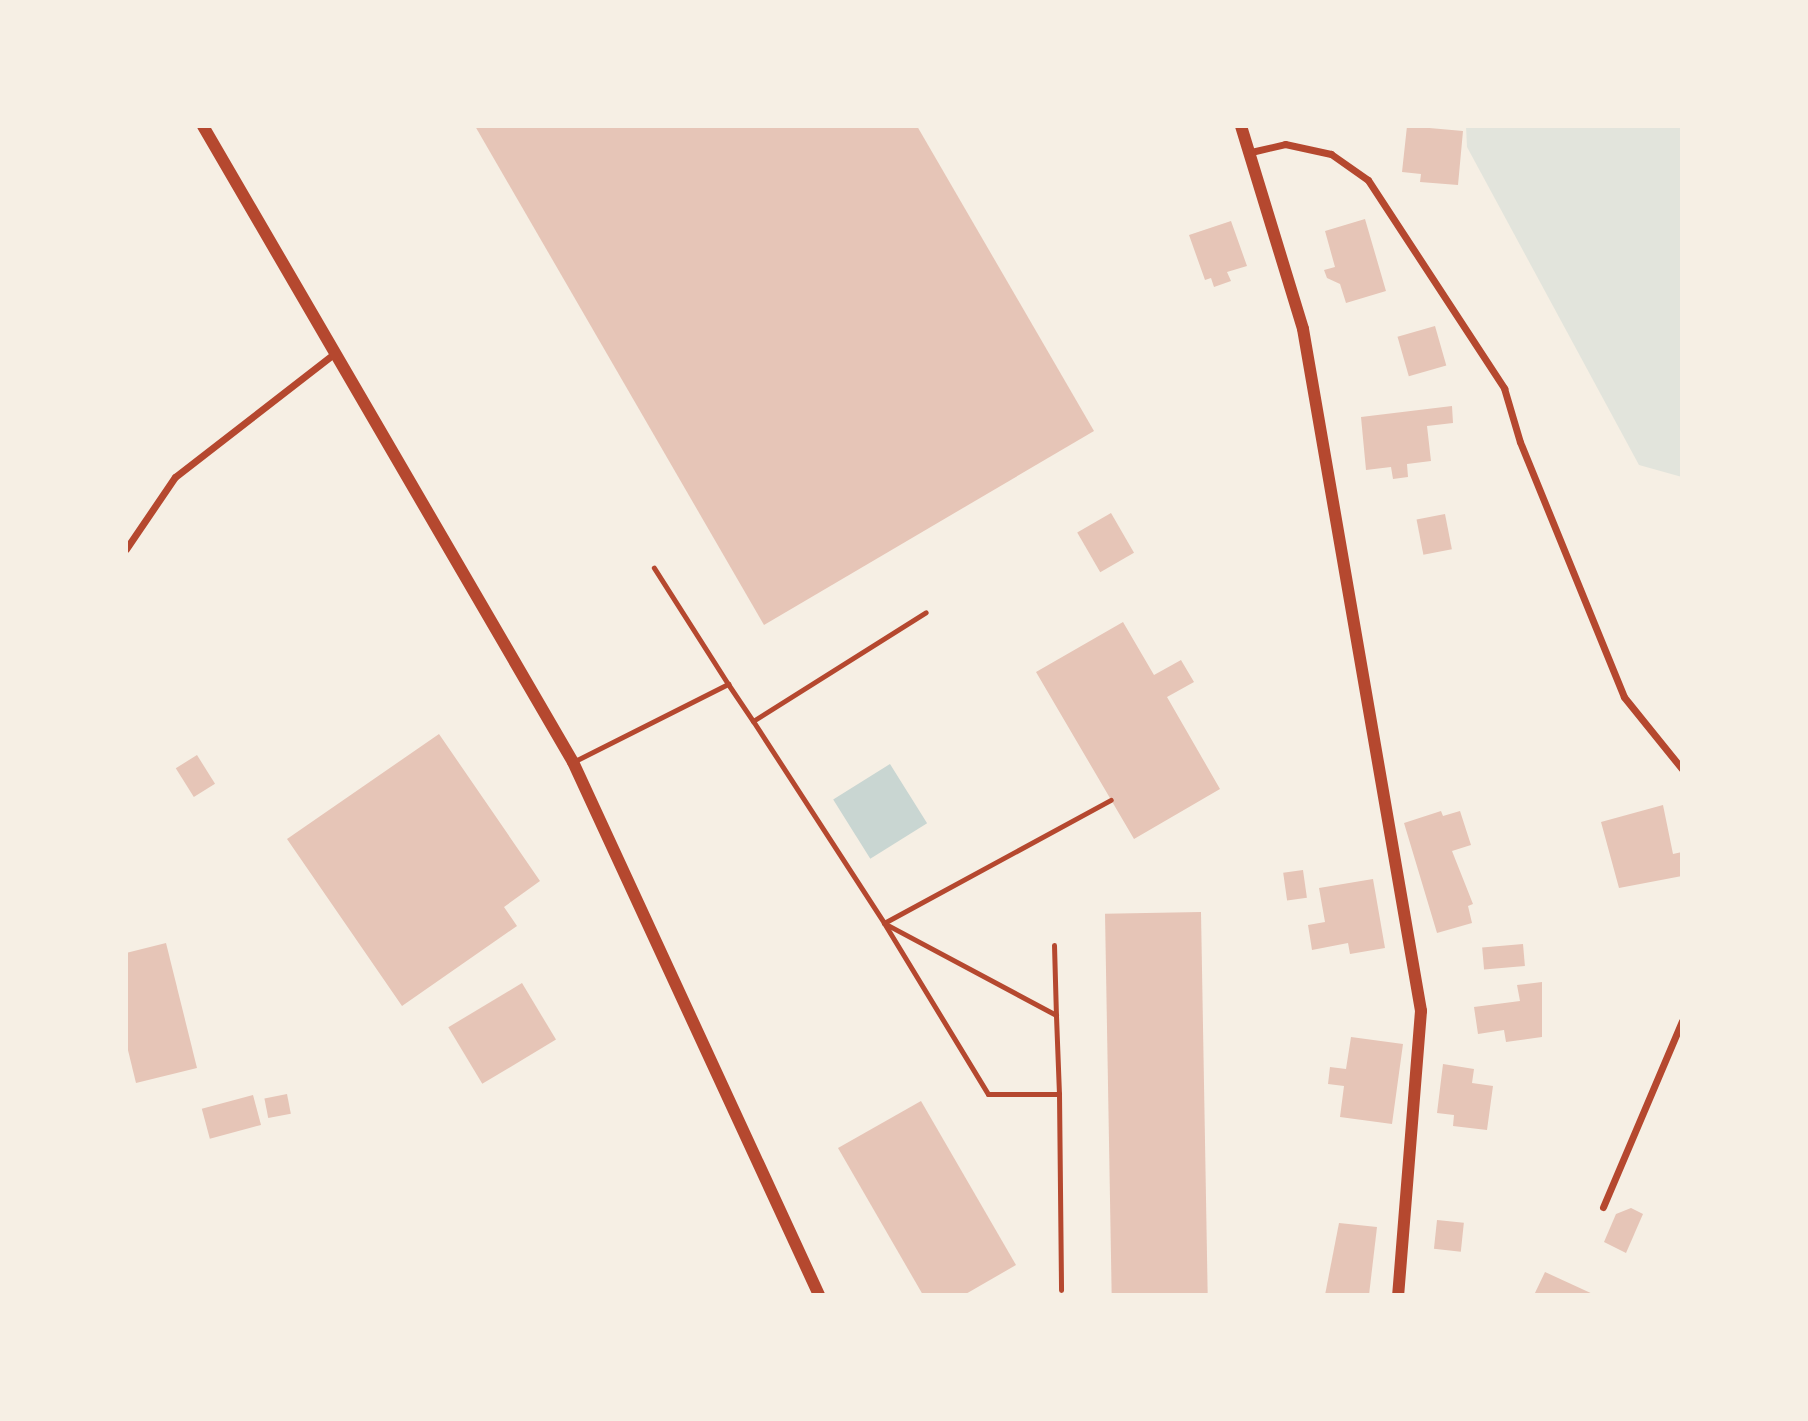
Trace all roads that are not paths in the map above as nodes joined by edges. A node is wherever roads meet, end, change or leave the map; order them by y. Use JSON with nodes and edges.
{"nodes":[{"id":1,"x":204,"y":126,"type":"edge"},
{"id":2,"x":1241,"y":126,"type":"edge"},
{"id":3,"x":1251,"y":152,"type":"junction"},
{"id":4,"x":335,"y":353,"type":"junction"},
{"id":5,"x":126,"y":549,"type":"edge"},
{"id":6,"x":654,"y":568,"type":"dead end"},
{"id":7,"x":926,"y":611,"type":"dead end"},
{"id":8,"x":728,"y":684,"type":"junction"},
{"id":9,"x":753,"y":721,"type":"junction"},
{"id":10,"x":573,"y":762,"type":"junction"},
{"id":11,"x":1682,"y":769,"type":"edge"},
{"id":12,"x":1111,"y":800,"type":"dead end"},
{"id":13,"x":884,"y":923,"type":"junction"},
{"id":14,"x":1054,"y":945,"type":"dead end"},
{"id":15,"x":1056,"y":1015,"type":"junction"},
{"id":16,"x":1682,"y":1021,"type":"edge"},
{"id":17,"x":1059,"y":1094,"type":"junction"},
{"id":18,"x":1603,"y":1207,"type":"dead end"},
{"id":19,"x":1061,"y":1290,"type":"dead end"},
{"id":20,"x":819,"y":1295,"type":"edge"},
{"id":21,"x":1398,"y":1295,"type":"edge"}],
"edges":[{"from":1,"to":4,"type":"street"},
{"from":2,"to":3,"type":"street"},
{"from":3,"to":11,"type":"street"},
{"from":3,"to":21,"type":"street"},
{"from":4,"to":5,"type":"street"},
{"from":4,"to":10,"type":"street"},
{"from":6,"to":8,"type":"lane"},
{"from":7,"to":9,"type":"lane"},
{"from":8,"to":9,"type":"lane"},
{"from":8,"to":10,"type":"lane"},
{"from":9,"to":13,"type":"lane"},
{"from":10,"to":20,"type":"street"},
{"from":12,"to":13,"type":"lane"},
{"from":13,"to":15,"type":"lane"},
{"from":13,"to":17,"type":"lane"},
{"from":14,"to":15,"type":"lane"},
{"from":15,"to":17,"type":"lane"},
{"from":16,"to":18,"type":"street"},
{"from":17,"to":19,"type":"lane"}]}
